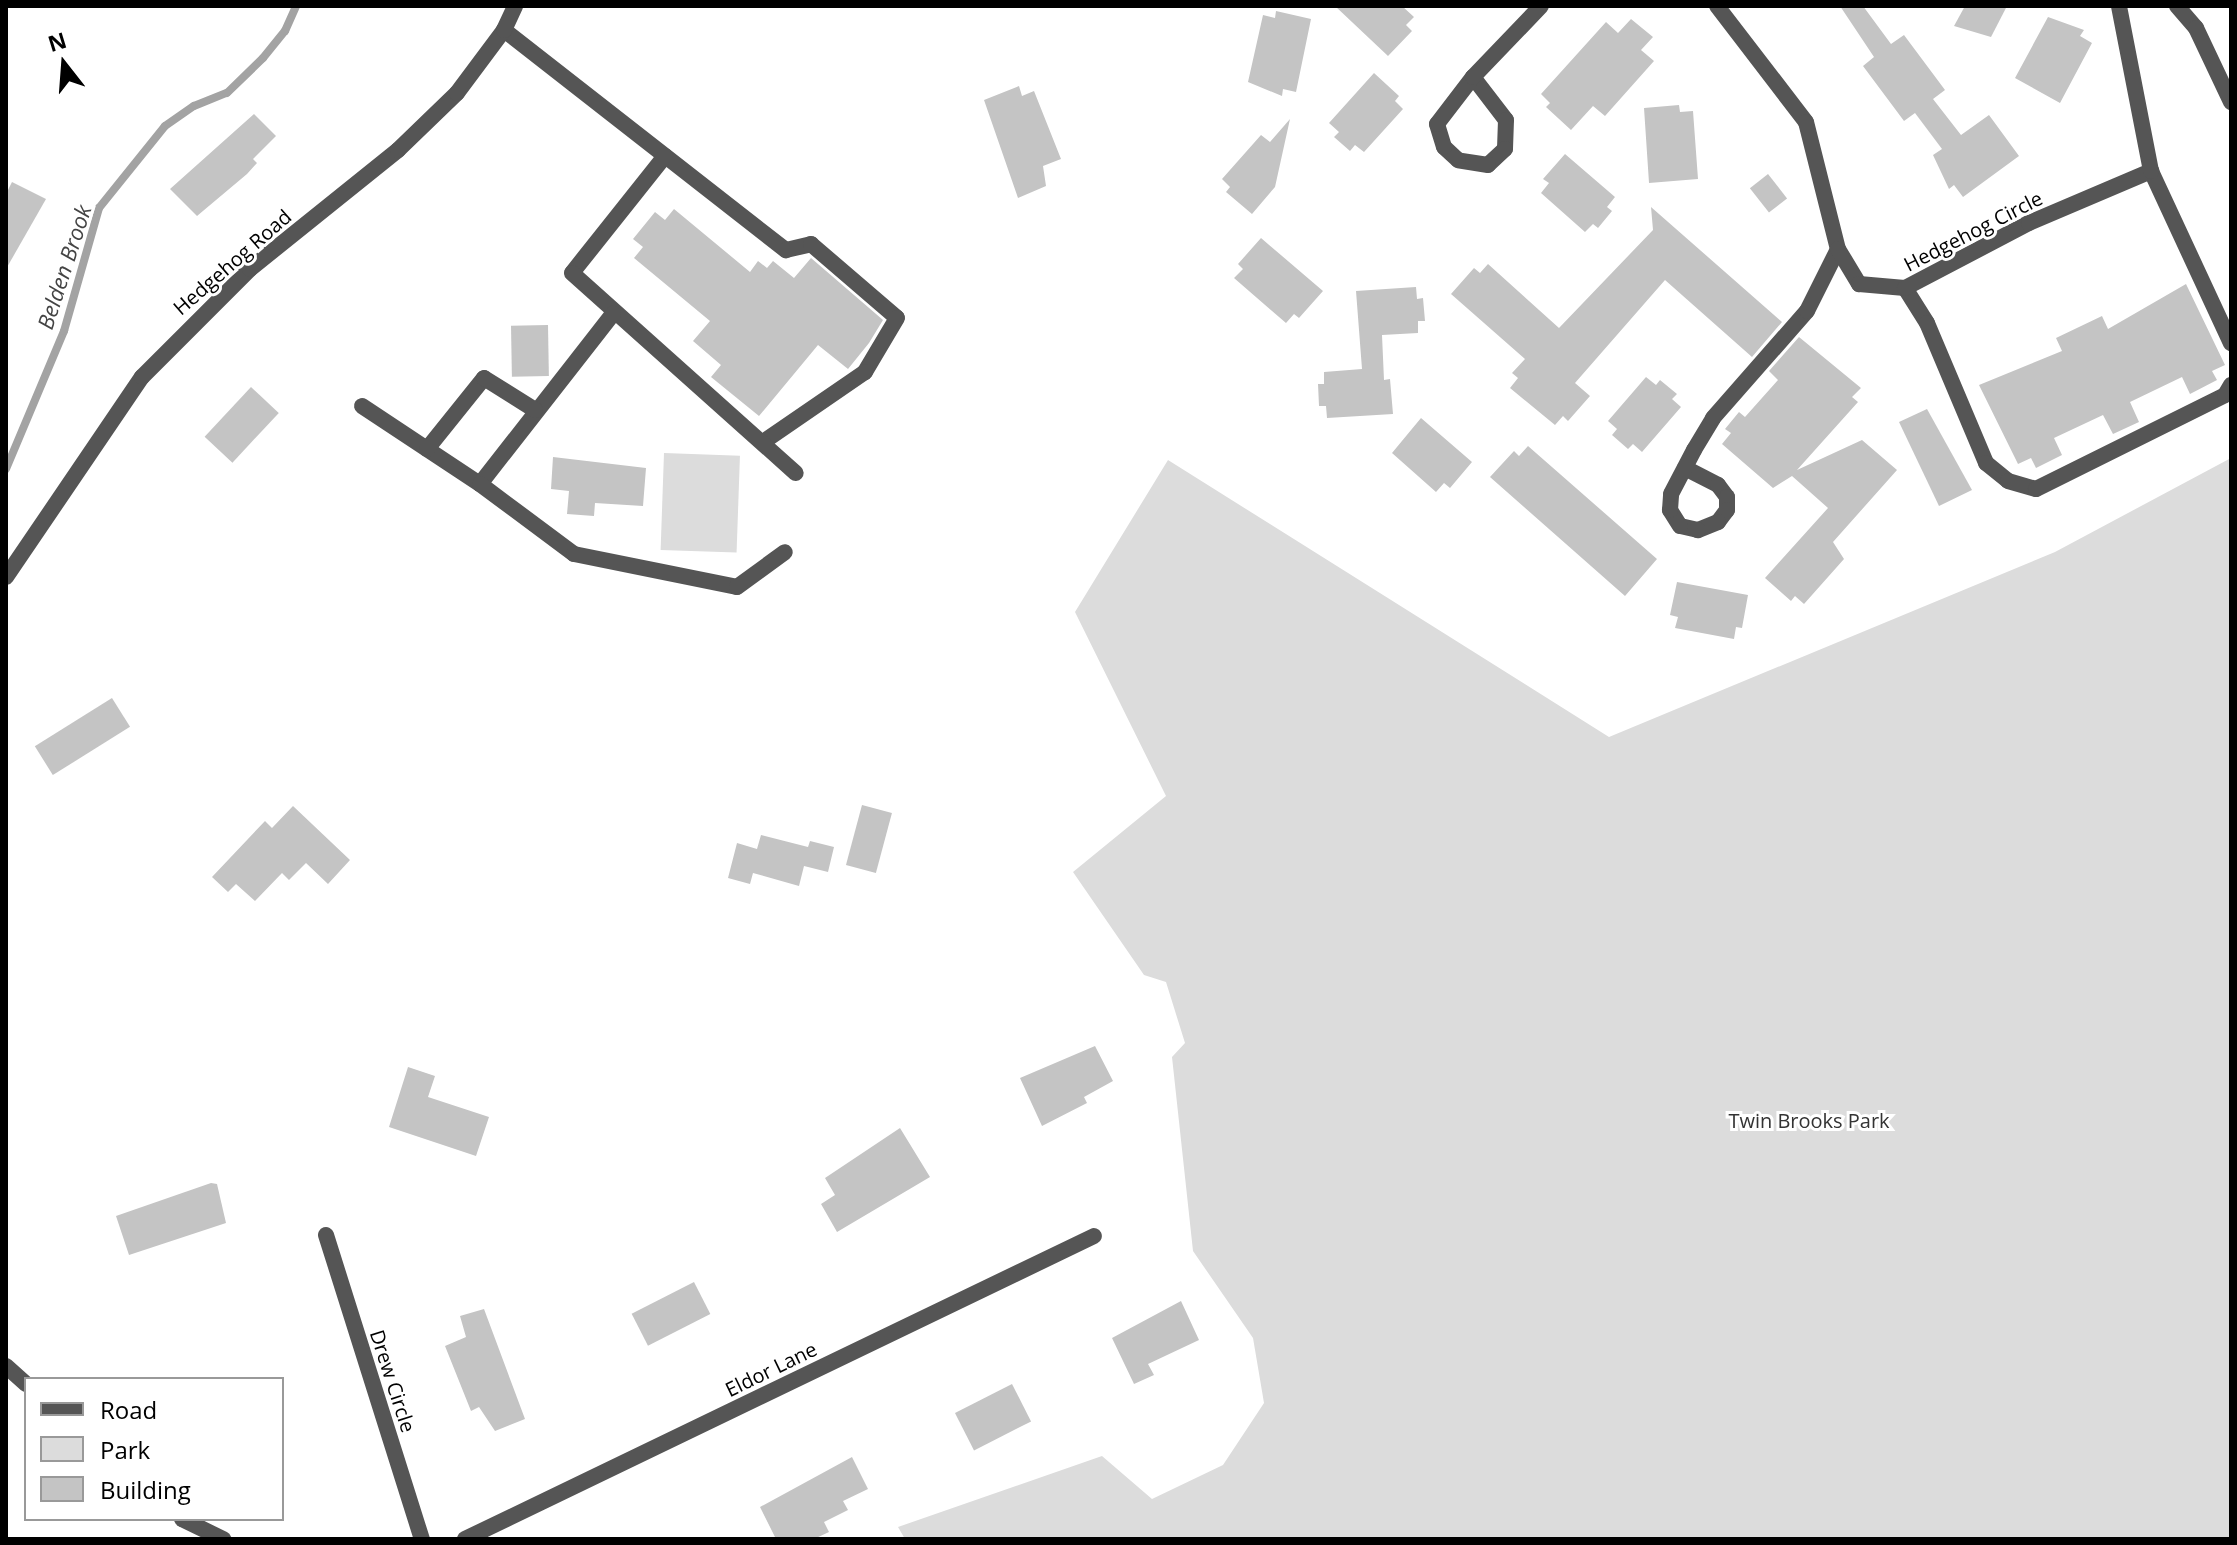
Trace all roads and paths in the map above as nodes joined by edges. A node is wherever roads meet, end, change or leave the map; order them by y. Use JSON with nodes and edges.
{"nodes":[{"id":1,"x":515,"y":6,"type":"edge"},
{"id":2,"x":1541,"y":6,"type":"edge"},
{"id":3,"x":1717,"y":6,"type":"edge"},
{"id":4,"x":2119,"y":6,"type":"edge"},
{"id":5,"x":2177,"y":6,"type":"edge"},
{"id":6,"x":504,"y":30,"type":"junction"},
{"id":7,"x":1473,"y":77,"type":"junction"},
{"id":8,"x":2231,"y":102,"type":"edge"},
{"id":9,"x":665,"y":156,"type":"junction"},
{"id":10,"x":2151,"y":171,"type":"junction"},
{"id":11,"x":1838,"y":249,"type":"junction"},
{"id":12,"x":1905,"y":288,"type":"junction"},
{"id":13,"x":613,"y":314,"type":"junction"},
{"id":14,"x":2231,"y":343,"type":"edge"},
{"id":15,"x":2231,"y":385,"type":"edge"},
{"id":16,"x":362,"y":406,"type":"dead end"},
{"id":17,"x":535,"y":410,"type":"junction"},
{"id":18,"x":763,"y":442,"type":"junction"},
{"id":19,"x":427,"y":449,"type":"junction"},
{"id":20,"x":1685,"y":468,"type":"dead end"},
{"id":21,"x":796,"y":473,"type":"dead end"},
{"id":22,"x":480,"y":484,"type":"junction"},
{"id":23,"x":785,"y":552,"type":"dead end"},
{"id":24,"x":6,"y":577,"type":"edge"},
{"id":25,"x":326,"y":1235,"type":"dead end"},
{"id":26,"x":1094,"y":1236,"type":"dead end"},
{"id":27,"x":6,"y":1366,"type":"edge"},
{"id":28,"x":24,"y":1382,"type":"edge"},
{"id":29,"x":186,"y":1521,"type":"edge"},
{"id":30,"x":223,"y":1539,"type":"edge"},
{"id":31,"x":422,"y":1539,"type":"edge"},
{"id":32,"x":465,"y":1539,"type":"edge"}],
"edges":[{"from":1,"to":6,"type":"street","name":"Hedgehog Road"},
{"from":2,"to":7,"type":"street"},
{"from":3,"to":11,"type":"street","name":"Hedgehog Circle"},
{"from":4,"to":10,"type":"street"},
{"from":5,"to":8,"type":"street"},
{"from":6,"to":9,"type":"street"},
{"from":6,"to":24,"type":"street","name":"Hedgehog Road"},
{"from":7,"to":7,"type":"street"},
{"from":9,"to":13,"type":"street"},
{"from":9,"to":18,"type":"street"},
{"from":10,"to":12,"type":"street","name":"Hedgehog Circle"},
{"from":10,"to":14,"type":"street"},
{"from":11,"to":12,"type":"street","name":"Hedgehog Circle"},
{"from":11,"to":20,"type":"street"},
{"from":12,"to":15,"type":"street"},
{"from":13,"to":17,"type":"street"},
{"from":13,"to":18,"type":"street"},
{"from":16,"to":19,"type":"street"},
{"from":17,"to":19,"type":"street"},
{"from":17,"to":22,"type":"street"},
{"from":18,"to":21,"type":"street"},
{"from":19,"to":22,"type":"street"},
{"from":22,"to":23,"type":"street"},
{"from":25,"to":31,"type":"street","name":"Drew Circle"},
{"from":26,"to":32,"type":"street","name":"Eldor Lane"},
{"from":27,"to":28,"type":"street"},
{"from":29,"to":30,"type":"street"}]}
